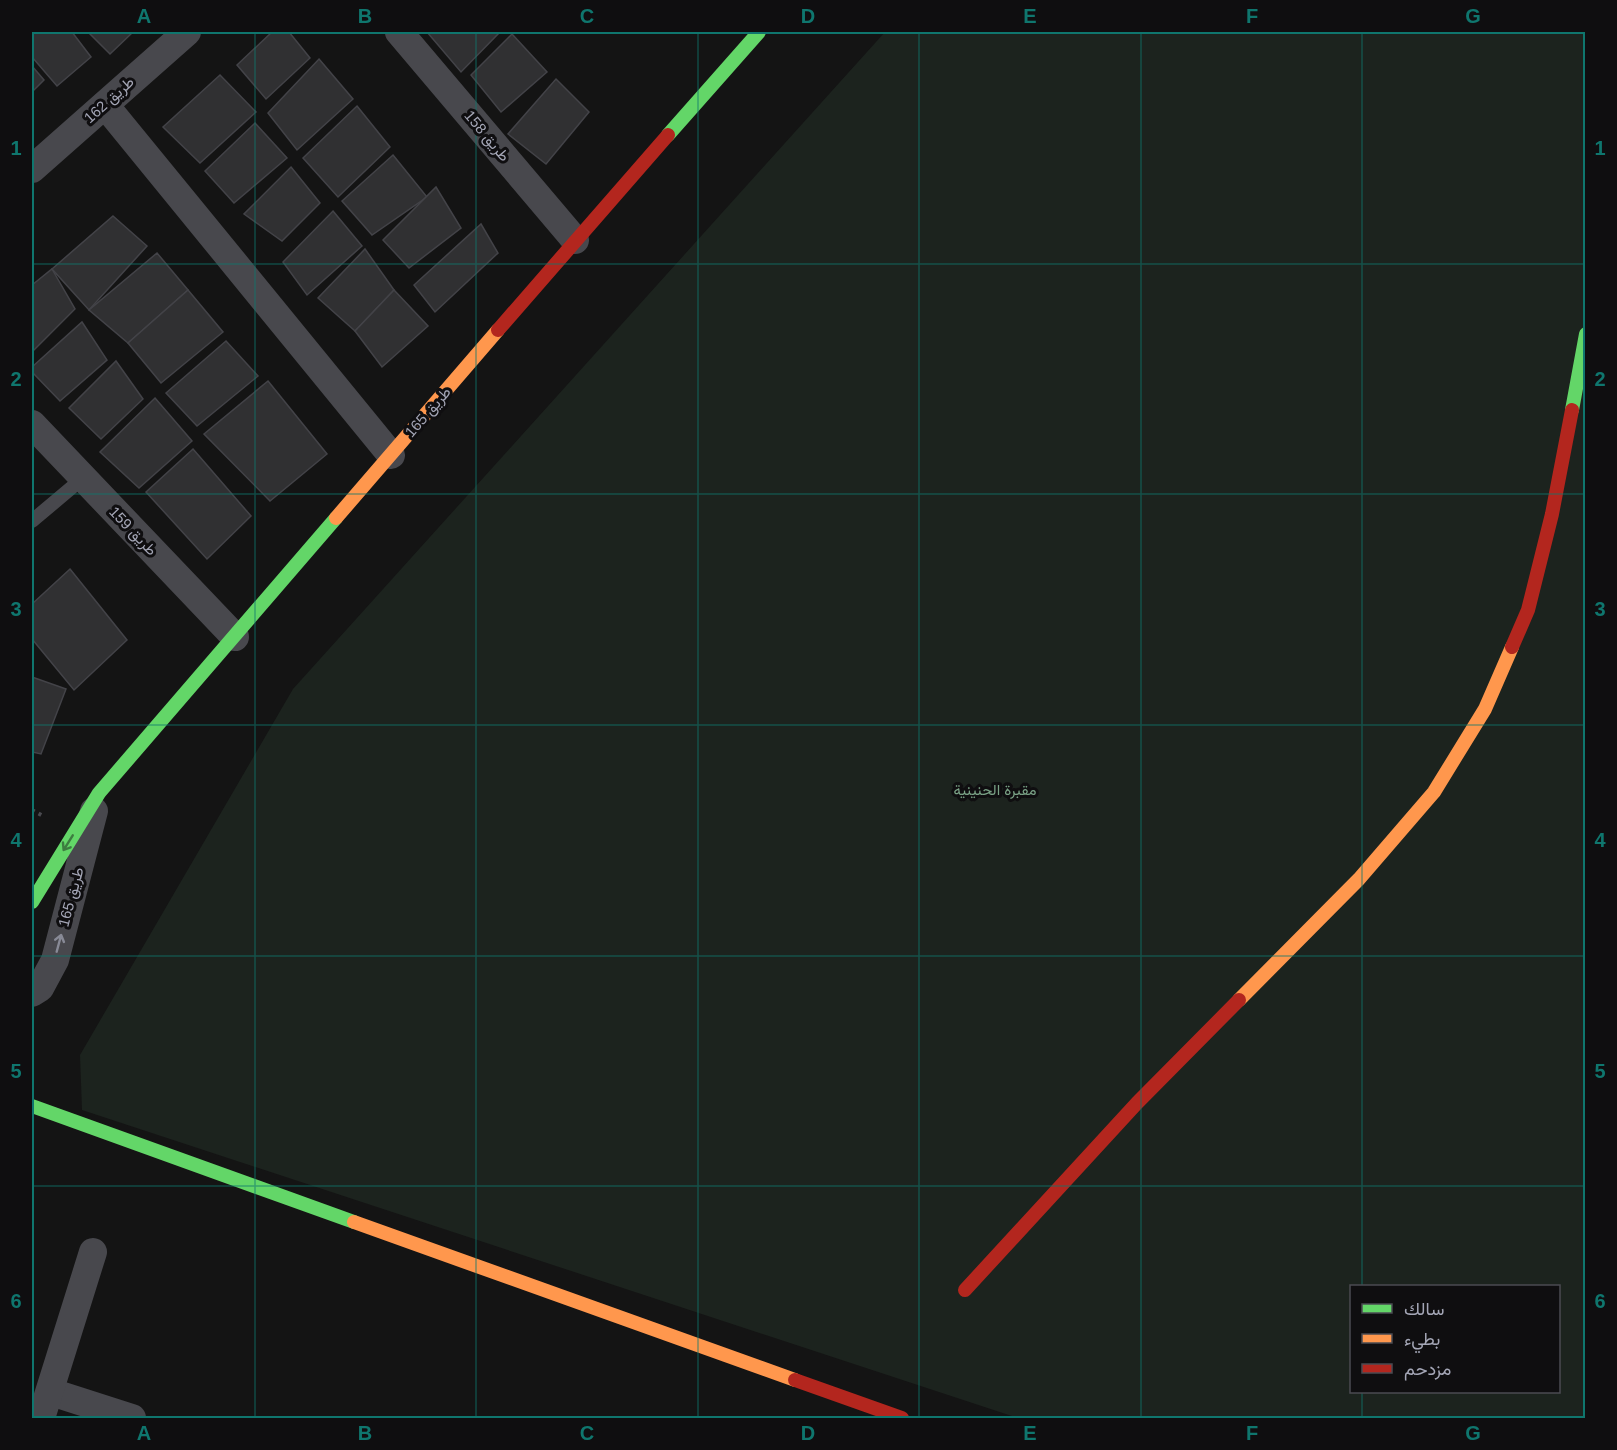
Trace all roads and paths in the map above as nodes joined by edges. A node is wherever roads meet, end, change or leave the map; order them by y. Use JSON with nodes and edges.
{"nodes":[{"id":1,"x":187,"y":32,"type":"edge"},
{"id":2,"x":399,"y":32,"type":"edge"},
{"id":3,"x":759,"y":32,"type":"edge"},
{"id":4,"x":105,"y":105,"type":"junction"},
{"id":5,"x":32,"y":169,"type":"edge"},
{"id":6,"x":575,"y":240,"type":"junction"},
{"id":7,"x":1586,"y":334,"type":"edge"},
{"id":8,"x":1585,"y":338,"type":"edge"},
{"id":9,"x":32,"y":424,"type":"edge"},
{"id":10,"x":391,"y":455,"type":"junction"},
{"id":11,"x":83,"y":478,"type":"junction"},
{"id":12,"x":32,"y":521,"type":"edge"},
{"id":13,"x":235,"y":637,"type":"junction"},
{"id":14,"x":99,"y":793,"type":"junction"},
{"id":15,"x":32,"y":902,"type":"edge"},
{"id":16,"x":32,"y":993,"type":"edge"},
{"id":17,"x":32,"y":1106,"type":"edge"},
{"id":18,"x":93,"y":1252,"type":"dead end"},
{"id":19,"x":964,"y":1290,"type":"dead end"},
{"id":20,"x":51,"y":1392,"type":"junction"},
{"id":21,"x":41,"y":1419,"type":"edge"},
{"id":22,"x":132,"y":1419,"type":"edge"},
{"id":23,"x":902,"y":1419,"type":"edge"}],
"edges":[{"from":1,"to":4,"type":"street","name":"طريق 162"},
{"from":2,"to":6,"type":"street","name":"طريق 158"},
{"from":3,"to":6,"type":"street","name":"طريق 165"},
{"from":4,"to":5,"type":"street","name":"طريق 162"},
{"from":4,"to":10,"type":"street"},
{"from":6,"to":10,"type":"street","name":"طريق 165"},
{"from":7,"to":8,"type":"street"},
{"from":8,"to":19,"type":"street"},
{"from":9,"to":11,"type":"street","name":"طريق 159"},
{"from":10,"to":13,"type":"street","name":"طريق 165"},
{"from":11,"to":12,"type":"lane"},
{"from":11,"to":13,"type":"street","name":"طريق 159"},
{"from":13,"to":14,"type":"street","name":"طريق 165"},
{"from":14,"to":15,"type":"street","name":"طريق 165","one_way":true},
{"from":16,"to":14,"type":"street","name":"طريق 165","one_way":true},
{"from":17,"to":23,"type":"street"},
{"from":18,"to":20,"type":"street"},
{"from":20,"to":21,"type":"street"},
{"from":20,"to":22,"type":"street"}]}
